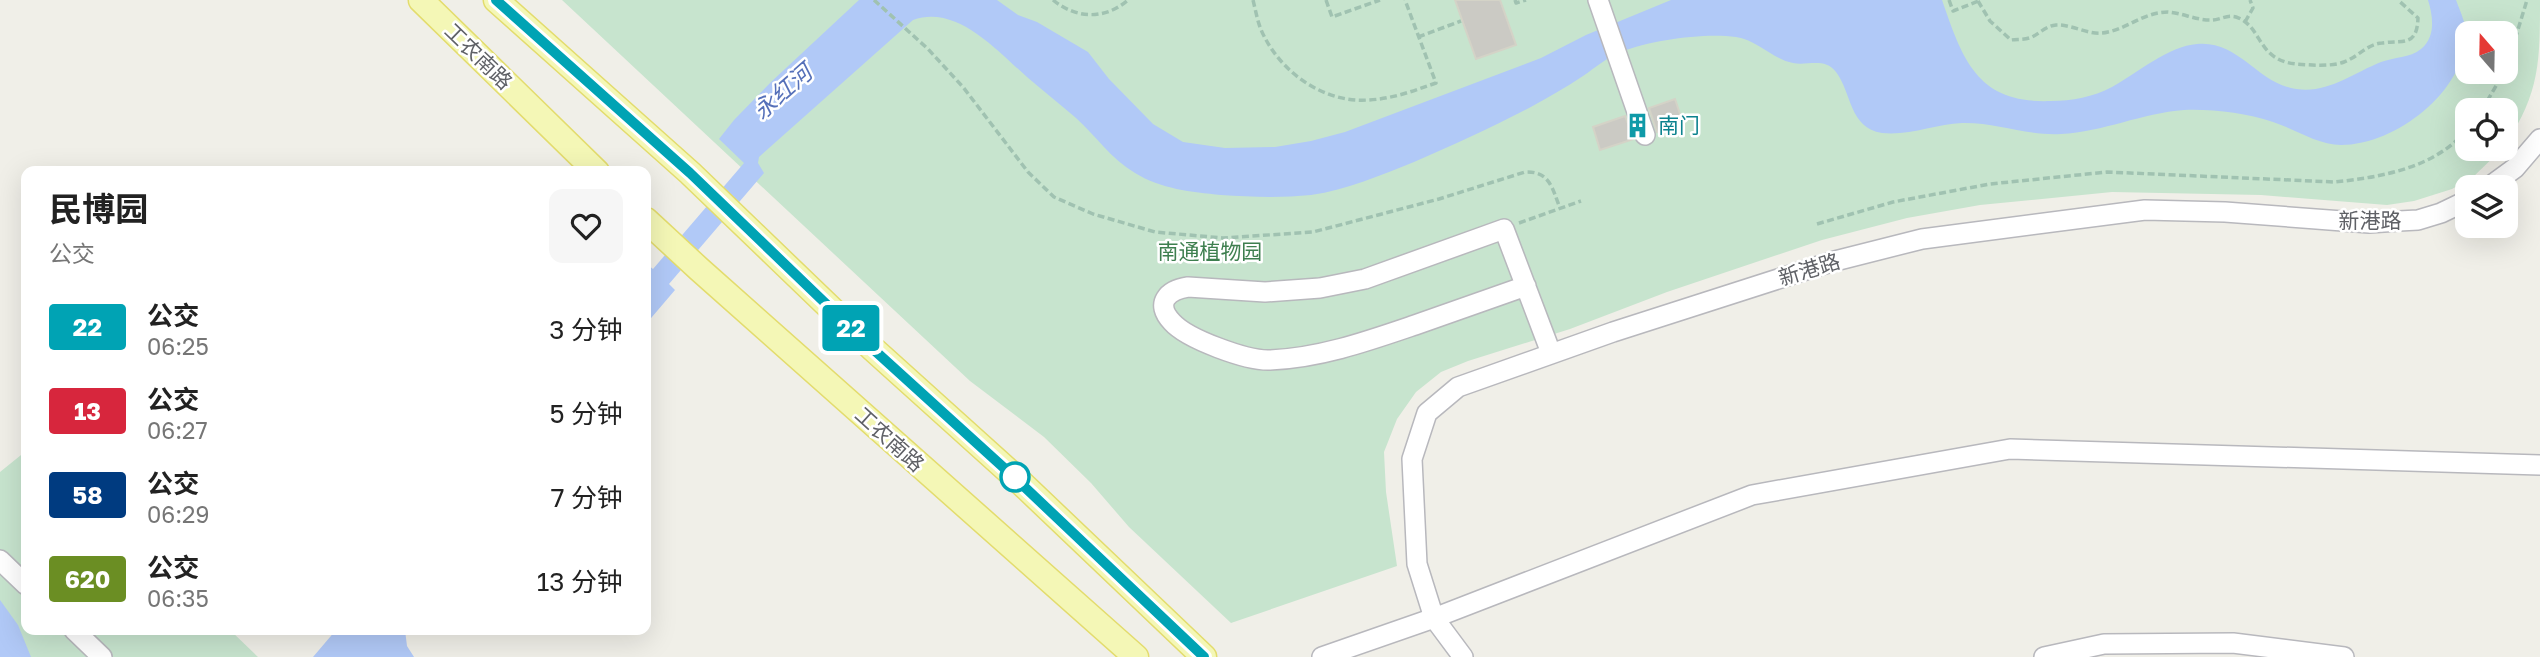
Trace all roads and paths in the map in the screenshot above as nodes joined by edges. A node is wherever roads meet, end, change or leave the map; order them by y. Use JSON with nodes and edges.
{"nodes":[{"id":1,"x":421,"y":0,"type":"edge"},
{"id":2,"x":496,"y":0,"type":"edge"},
{"id":3,"x":874,"y":0,"type":"edge"},
{"id":4,"x":1053,"y":0,"type":"edge"},
{"id":5,"x":1128,"y":0,"type":"edge"},
{"id":6,"x":1253,"y":0,"type":"edge"},
{"id":7,"x":1326,"y":0,"type":"edge"},
{"id":8,"x":1380,"y":0,"type":"edge"},
{"id":9,"x":1405,"y":0,"type":"edge"},
{"id":10,"x":1515,"y":0,"type":"edge"},
{"id":11,"x":1526,"y":0,"type":"edge"},
{"id":12,"x":1949,"y":0,"type":"edge"},
{"id":13,"x":2250,"y":0,"type":"edge"},
{"id":14,"x":2398,"y":0,"type":"edge"},
{"id":15,"x":2527,"y":0,"type":"edge"},
{"id":16,"x":1979,"y":1,"type":"edge"},
{"id":17,"x":1600,"y":6,"type":"edge"},
{"id":18,"x":1461,"y":21,"type":"dead end"},
{"id":19,"x":2245,"y":22,"type":"junction"},
{"id":20,"x":2518,"y":35,"type":"edge"},
{"id":21,"x":1418,"y":37,"type":"junction"},
{"id":22,"x":1645,"y":135,"type":"dead end"},
{"id":23,"x":2540,"y":139,"type":"edge"},
{"id":24,"x":2455,"y":141,"type":"edge"},
{"id":25,"x":591,"y":166,"type":"edge"},
{"id":26,"x":2505,"y":175,"type":"edge"},
{"id":27,"x":1581,"y":201,"type":"dead end"},
{"id":28,"x":2455,"y":206,"type":"edge"},
{"id":29,"x":1560,"y":208,"type":"junction"},
{"id":30,"x":1817,"y":223,"type":"dead end"},
{"id":31,"x":653,"y":227,"type":"edge"},
{"id":32,"x":1504,"y":229,"type":"junction"},
{"id":33,"x":1526,"y":286,"type":"dead end"},
{"id":34,"x":1551,"y":353,"type":"junction"},
{"id":35,"x":2540,"y":465,"type":"edge"},
{"id":36,"x":0,"y":560,"type":"edge"},
{"id":37,"x":21,"y":580,"type":"edge"},
{"id":38,"x":1434,"y":618,"type":"junction"},
{"id":39,"x":79,"y":635,"type":"edge"},
{"id":40,"x":102,"y":657,"type":"edge"},
{"id":41,"x":1136,"y":657,"type":"edge"},
{"id":42,"x":1204,"y":657,"type":"edge"},
{"id":43,"x":1322,"y":657,"type":"edge"},
{"id":44,"x":1462,"y":657,"type":"edge"},
{"id":45,"x":2044,"y":657,"type":"edge"},
{"id":46,"x":2344,"y":657,"type":"edge"}],
"edges":[{"from":1,"to":25,"type":"main road","name":"工农南路"},
{"from":2,"to":42,"type":"main road"},
{"from":3,"to":29,"type":"path"},
{"from":4,"to":5,"type":"path"},
{"from":6,"to":21,"type":"path"},
{"from":7,"to":8,"type":"path"},
{"from":9,"to":21,"type":"path"},
{"from":10,"to":11,"type":"path"},
{"from":12,"to":16,"type":"path"},
{"from":13,"to":19,"type":"path"},
{"from":14,"to":19,"type":"path"},
{"from":15,"to":20,"type":"path"},
{"from":16,"to":19,"type":"path"},
{"from":17,"to":22,"type":"street"},
{"from":18,"to":21,"type":"path"},
{"from":23,"to":26,"type":"street"},
{"from":24,"to":30,"type":"path"},
{"from":27,"to":29,"type":"path"},
{"from":28,"to":34,"type":"street","name":"新港路"},
{"from":29,"to":32,"type":"path"},
{"from":31,"to":41,"type":"main road","name":"工农南路"},
{"from":32,"to":33,"type":"street"},
{"from":32,"to":34,"type":"street"},
{"from":34,"to":38,"type":"street","name":"新港路"},
{"from":35,"to":38,"type":"street"},
{"from":36,"to":37,"type":"street"},
{"from":38,"to":43,"type":"street"},
{"from":38,"to":44,"type":"street","name":"新港路"},
{"from":39,"to":40,"type":"street"},
{"from":45,"to":46,"type":"street"}]}
